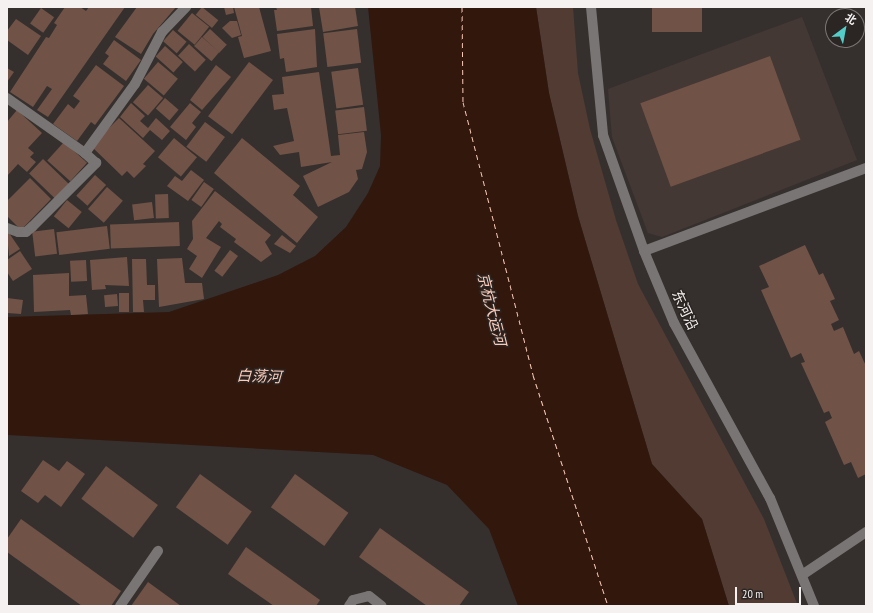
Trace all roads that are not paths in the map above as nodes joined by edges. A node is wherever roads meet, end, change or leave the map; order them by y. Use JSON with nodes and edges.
{"nodes":[{"id":1,"x":186,"y":7,"type":"edge"},
{"id":2,"x":590,"y":7,"type":"edge"},
{"id":3,"x":7,"y":98,"type":"edge"},
{"id":4,"x":85,"y":153,"type":"junction"},
{"id":5,"x":866,"y":168,"type":"edge"},
{"id":6,"x":7,"y":228,"type":"edge"},
{"id":7,"x":644,"y":251,"type":"junction"},
{"id":8,"x":866,"y":532,"type":"edge"},
{"id":9,"x":158,"y":551,"type":"dead end"},
{"id":10,"x":802,"y":575,"type":"junction"},
{"id":11,"x":120,"y":606,"type":"edge"},
{"id":12,"x":349,"y":606,"type":"edge"},
{"id":13,"x":382,"y":606,"type":"edge"},
{"id":14,"x":814,"y":606,"type":"edge"}],
"edges":[{"from":1,"to":4,"type":"street"},
{"from":2,"to":7,"type":"street","name":"东河沿"},
{"from":3,"to":4,"type":"street"},
{"from":4,"to":6,"type":"street"},
{"from":5,"to":7,"type":"street"},
{"from":7,"to":10,"type":"street","name":"东河沿"},
{"from":8,"to":10,"type":"street"},
{"from":9,"to":11,"type":"street"},
{"from":10,"to":14,"type":"street","name":"东河沿"},
{"from":12,"to":13,"type":"street"}]}
